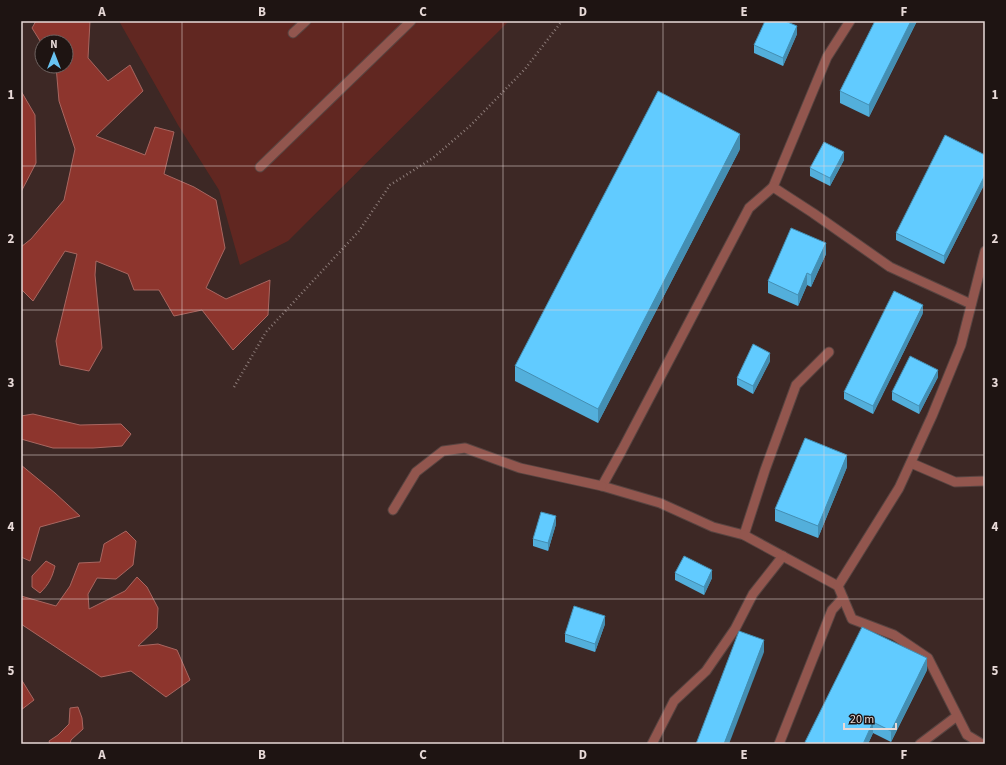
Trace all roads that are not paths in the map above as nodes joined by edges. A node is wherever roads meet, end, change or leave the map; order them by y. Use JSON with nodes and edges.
{"nodes":[{"id":1,"x":306,"y":21,"type":"edge"},
{"id":2,"x":411,"y":21,"type":"edge"},
{"id":3,"x":850,"y":21,"type":"edge"},
{"id":4,"x":293,"y":33,"type":"dead end"},
{"id":5,"x":260,"y":167,"type":"dead end"},
{"id":6,"x":773,"y":187,"type":"junction"},
{"id":7,"x":985,"y":251,"type":"edge"},
{"id":8,"x":971,"y":304,"type":"junction"},
{"id":9,"x":830,"y":352,"type":"dead end"},
{"id":10,"x":911,"y":463,"type":"junction"},
{"id":11,"x":985,"y":481,"type":"edge"},
{"id":12,"x":602,"y":486,"type":"junction"},
{"id":13,"x":393,"y":510,"type":"dead end"},
{"id":14,"x":744,"y":535,"type":"junction"},
{"id":15,"x":783,"y":556,"type":"junction"},
{"id":16,"x":838,"y":586,"type":"junction"},
{"id":17,"x":843,"y":598,"type":"junction"},
{"id":18,"x":957,"y":716,"type":"junction"},
{"id":19,"x":652,"y":744,"type":"edge"},
{"id":20,"x":779,"y":744,"type":"edge"},
{"id":21,"x":920,"y":744,"type":"edge"},
{"id":22,"x":982,"y":744,"type":"edge"}],
"edges":[{"from":1,"to":4,"type":"lane"},
{"from":2,"to":5,"type":"lane"},
{"from":3,"to":6,"type":"lane"},
{"from":6,"to":8,"type":"lane"},
{"from":6,"to":12,"type":"lane"},
{"from":7,"to":8,"type":"lane"},
{"from":8,"to":10,"type":"lane"},
{"from":9,"to":14,"type":"lane"},
{"from":10,"to":11,"type":"lane"},
{"from":10,"to":16,"type":"lane"},
{"from":12,"to":13,"type":"lane"},
{"from":12,"to":14,"type":"lane"},
{"from":14,"to":15,"type":"lane"},
{"from":15,"to":16,"type":"lane"},
{"from":15,"to":19,"type":"lane"},
{"from":16,"to":17,"type":"lane"},
{"from":17,"to":18,"type":"lane"},
{"from":17,"to":20,"type":"lane"},
{"from":18,"to":21,"type":"lane"},
{"from":18,"to":22,"type":"lane"}]}
